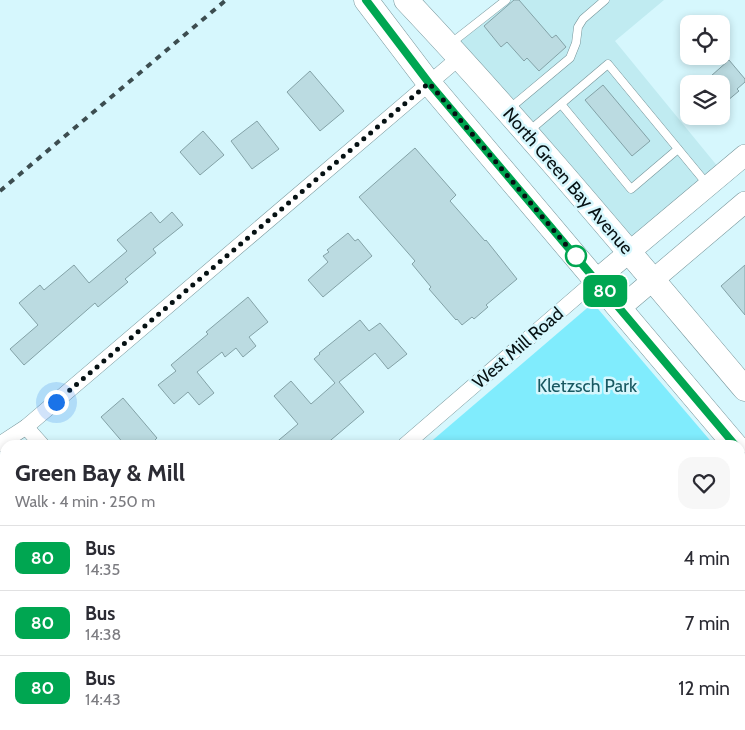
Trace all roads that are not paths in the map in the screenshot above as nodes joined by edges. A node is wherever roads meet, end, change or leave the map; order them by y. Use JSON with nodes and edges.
{"nodes":[{"id":1,"x":366,"y":0,"type":"edge"},
{"id":2,"x":406,"y":0,"type":"edge"},
{"id":3,"x":506,"y":0,"type":"edge"},
{"id":4,"x":605,"y":0,"type":"edge"},
{"id":5,"x":454,"y":51,"type":"junction"},
{"id":6,"x":429,"y":83,"type":"junction"},
{"id":7,"x":561,"y":104,"type":"junction"},
{"id":8,"x":506,"y":110,"type":"junction"},
{"id":9,"x":526,"y":133,"type":"junction"},
{"id":10,"x":678,"y":149,"type":"junction"},
{"id":11,"x":745,"y":155,"type":"edge"},
{"id":12,"x":708,"y":186,"type":"junction"},
{"id":13,"x":745,"y":202,"type":"edge"},
{"id":14,"x":630,"y":252,"type":"junction"},
{"id":15,"x":596,"y":280,"type":"junction"},
{"id":16,"x":652,"y":280,"type":"junction"},
{"id":17,"x":620,"y":308,"type":"junction"},
{"id":18,"x":745,"y":389,"type":"edge"},
{"id":19,"x":26,"y":427,"type":"junction"},
{"id":20,"x":6,"y":440,"type":"edge"},
{"id":21,"x":38,"y":440,"type":"edge"},
{"id":22,"x":411,"y":440,"type":"edge"},
{"id":23,"x":731,"y":440,"type":"edge"}],
"edges":[{"from":1,"to":6,"type":"main road"},
{"from":2,"to":5,"type":"main road","name":"North Green Bay Avenue"},
{"from":3,"to":5,"type":"lane"},
{"from":4,"to":8,"type":"lane"},
{"from":5,"to":6,"type":"street"},
{"from":5,"to":8,"type":"main road","name":"North Green Bay Avenue"},
{"from":6,"to":15,"type":"main road"},
{"from":6,"to":19,"type":"street"},
{"from":7,"to":9,"type":"lane"},
{"from":7,"to":10,"type":"lane"},
{"from":7,"to":10,"type":"lane"},
{"from":8,"to":9,"type":"main road","name":"North Green Bay Avenue"},
{"from":9,"to":14,"type":"main road","name":"North Green Bay Avenue"},
{"from":10,"to":12,"type":"lane"},
{"from":11,"to":12,"type":"main road","name":"West Mill Road"},
{"from":12,"to":14,"type":"main road","name":"West Mill Road"},
{"from":13,"to":16,"type":"main road"},
{"from":14,"to":15,"type":"main road","name":"West Mill Road"},
{"from":14,"to":16,"type":"main road","name":"North Green Bay Avenue"},
{"from":15,"to":17,"type":"main road"},
{"from":15,"to":22,"type":"street","name":"West Mill Road"},
{"from":16,"to":17,"type":"main road"},
{"from":16,"to":18,"type":"main road","name":"North Green Bay Avenue"},
{"from":17,"to":23,"type":"main road"},
{"from":19,"to":20,"type":"street"},
{"from":19,"to":21,"type":"street"}]}
